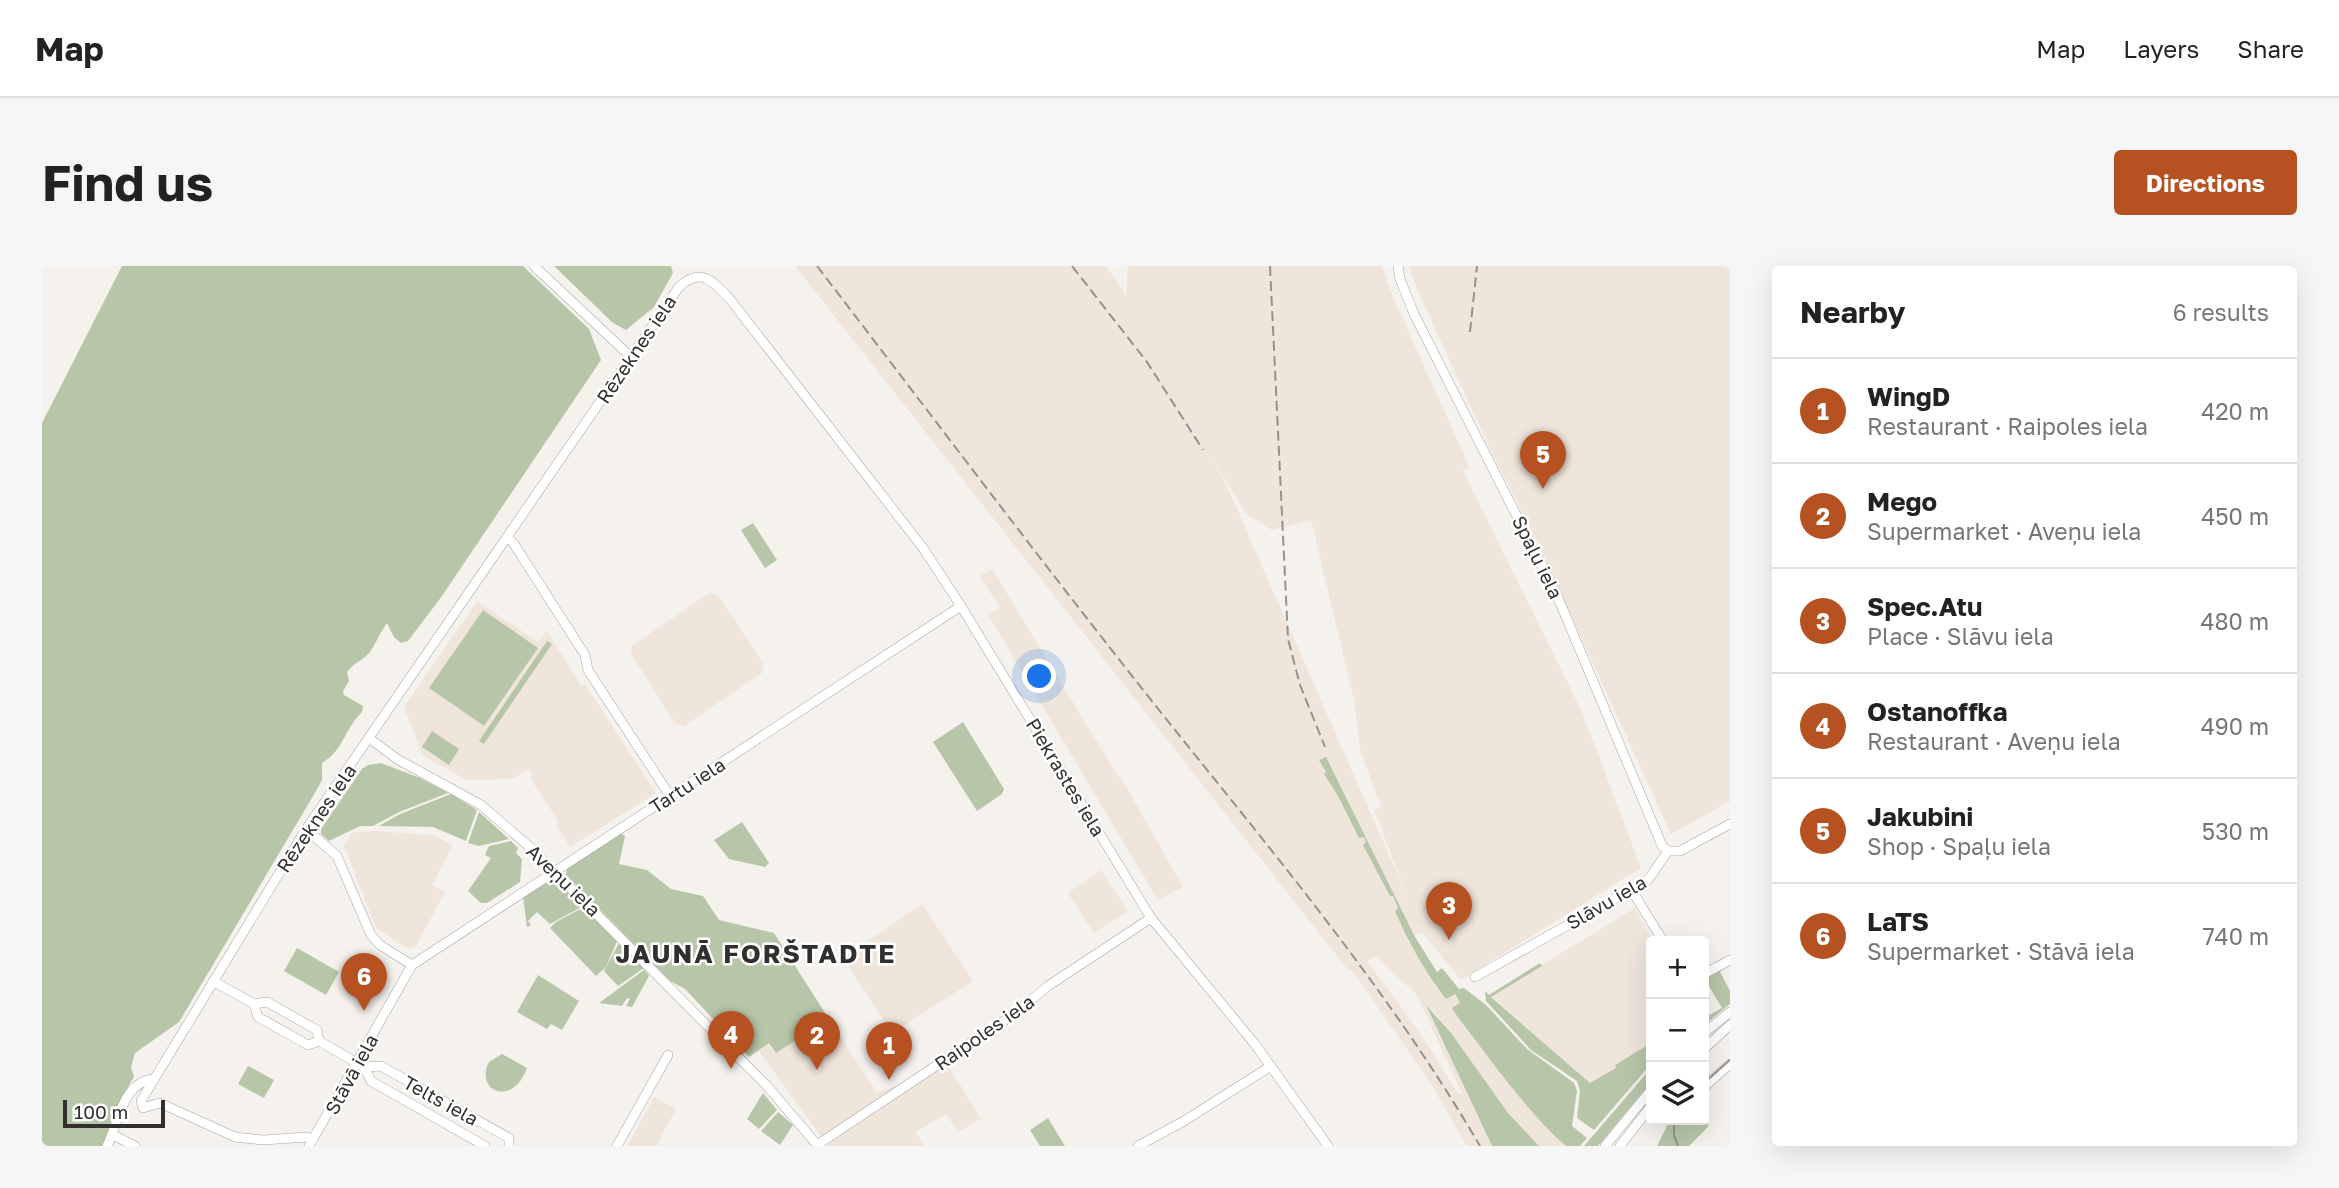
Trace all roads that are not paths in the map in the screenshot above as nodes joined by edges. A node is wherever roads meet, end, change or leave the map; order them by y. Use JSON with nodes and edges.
{"nodes":[{"id":1,"x":534,"y":266,"type":"edge"},
{"id":2,"x":1398,"y":266,"type":"edge"},
{"id":3,"x":701,"y":276,"type":"joint"},
{"id":4,"x":631,"y":357,"type":"junction"},
{"id":5,"x":507,"y":537,"type":"junction"},
{"id":6,"x":961,"y":606,"type":"junction"},
{"id":7,"x":369,"y":738,"type":"junction"},
{"id":8,"x":670,"y":796,"type":"junction"},
{"id":9,"x":1729,"y":828,"type":"edge"},
{"id":10,"x":306,"y":829,"type":"junction"},
{"id":11,"x":1668,"y":851,"type":"junction"},
{"id":12,"x":555,"y":871,"type":"junction"},
{"id":13,"x":1631,"y":889,"type":"junction"},
{"id":14,"x":1151,"y":918,"type":"junction"},
{"id":15,"x":1660,"y":936,"type":"edge"},
{"id":16,"x":1730,"y":960,"type":"edge"},
{"id":17,"x":412,"y":965,"type":"junction"},
{"id":18,"x":1709,"y":971,"type":"edge"},
{"id":19,"x":1475,"y":977,"type":"dead end"},
{"id":20,"x":214,"y":981,"type":"junction"},
{"id":21,"x":254,"y":1004,"type":"junction"},
{"id":22,"x":1730,"y":1012,"type":"edge"},
{"id":23,"x":1730,"y":1026,"type":"edge"},
{"id":24,"x":1709,"y":1029,"type":"edge"},
{"id":25,"x":318,"y":1041,"type":"junction"},
{"id":26,"x":1709,"y":1045,"type":"edge"},
{"id":27,"x":668,"y":1055,"type":"dead end"},
{"id":28,"x":1730,"y":1064,"type":"edge"},
{"id":29,"x":361,"y":1065,"type":"junction"},
{"id":30,"x":1271,"y":1066,"type":"junction"},
{"id":31,"x":153,"y":1079,"type":"junction"},
{"id":32,"x":1709,"y":1083,"type":"edge"},
{"id":33,"x":1646,"y":1096,"type":"edge"},
{"id":34,"x":1646,"y":1112,"type":"edge"},
{"id":35,"x":113,"y":1135,"type":"junction"},
{"id":36,"x":308,"y":1142,"type":"edge"},
{"id":37,"x":107,"y":1146,"type":"edge"},
{"id":38,"x":135,"y":1146,"type":"edge"},
{"id":39,"x":485,"y":1146,"type":"edge"},
{"id":40,"x":509,"y":1146,"type":"edge"},
{"id":41,"x":617,"y":1146,"type":"edge"},
{"id":42,"x":818,"y":1146,"type":"edge"},
{"id":43,"x":1138,"y":1146,"type":"edge"},
{"id":44,"x":1328,"y":1146,"type":"edge"},
{"id":45,"x":1605,"y":1146,"type":"edge"},
{"id":46,"x":1619,"y":1146,"type":"edge"}],
"edges":[{"from":1,"to":4,"type":"street"},
{"from":2,"to":11,"type":"street","name":"Spaļu iela"},
{"from":3,"to":4,"type":"street","name":"Rēzeknes iela"},
{"from":3,"to":6,"type":"street","name":"Piekrastes iela"},
{"from":4,"to":5,"type":"street","name":"Rēzeknes iela"},
{"from":5,"to":7,"type":"street","name":"Rēzeknes iela"},
{"from":5,"to":8,"type":"street"},
{"from":6,"to":8,"type":"street","name":"Tartu iela"},
{"from":6,"to":14,"type":"street","name":"Piekrastes iela"},
{"from":7,"to":10,"type":"street","name":"Rēzeknes iela"},
{"from":7,"to":12,"type":"street","name":"Aveņu iela"},
{"from":8,"to":12,"type":"street","name":"Tartu iela"},
{"from":9,"to":11,"type":"street"},
{"from":10,"to":17,"type":"street"},
{"from":10,"to":20,"type":"street","name":"Rēzeknes iela"},
{"from":11,"to":13,"type":"street","name":"Slāvu iela"},
{"from":12,"to":17,"type":"street","name":"Tartu iela"},
{"from":12,"to":42,"type":"street","name":"Aveņu iela"},
{"from":13,"to":15,"type":"street"},
{"from":13,"to":19,"type":"street","name":"Slāvu iela"},
{"from":14,"to":30,"type":"street","name":"Piekrastes iela"},
{"from":14,"to":42,"type":"street","name":"Raipoles iela"},
{"from":16,"to":18,"type":"street"},
{"from":17,"to":29,"type":"street","name":"Stāvā iela"},
{"from":20,"to":21,"type":"street","name":"Telts iela"},
{"from":20,"to":31,"type":"street","name":"Rēzeknes iela"},
{"from":21,"to":25,"type":"street","name":"Telts iela"},
{"from":21,"to":25,"type":"street","name":"Telts iela"},
{"from":22,"to":24,"type":"street"},
{"from":23,"to":26,"type":"street"},
{"from":25,"to":29,"type":"street","name":"Telts iela"},
{"from":27,"to":41,"type":"street"},
{"from":28,"to":32,"type":"street"},
{"from":29,"to":36,"type":"street","name":"Stāvā iela"},
{"from":29,"to":39,"type":"street","name":"Telts iela"},
{"from":29,"to":40,"type":"street","name":"Telts iela"},
{"from":30,"to":43,"type":"street"},
{"from":30,"to":44,"type":"street","name":"Piekrastes iela"},
{"from":31,"to":35,"type":"street"},
{"from":31,"to":36,"type":"street","name":"Rēzeknes iela"},
{"from":33,"to":45,"type":"street"},
{"from":34,"to":46,"type":"street"},
{"from":35,"to":37,"type":"street"},
{"from":35,"to":38,"type":"street"}]}
